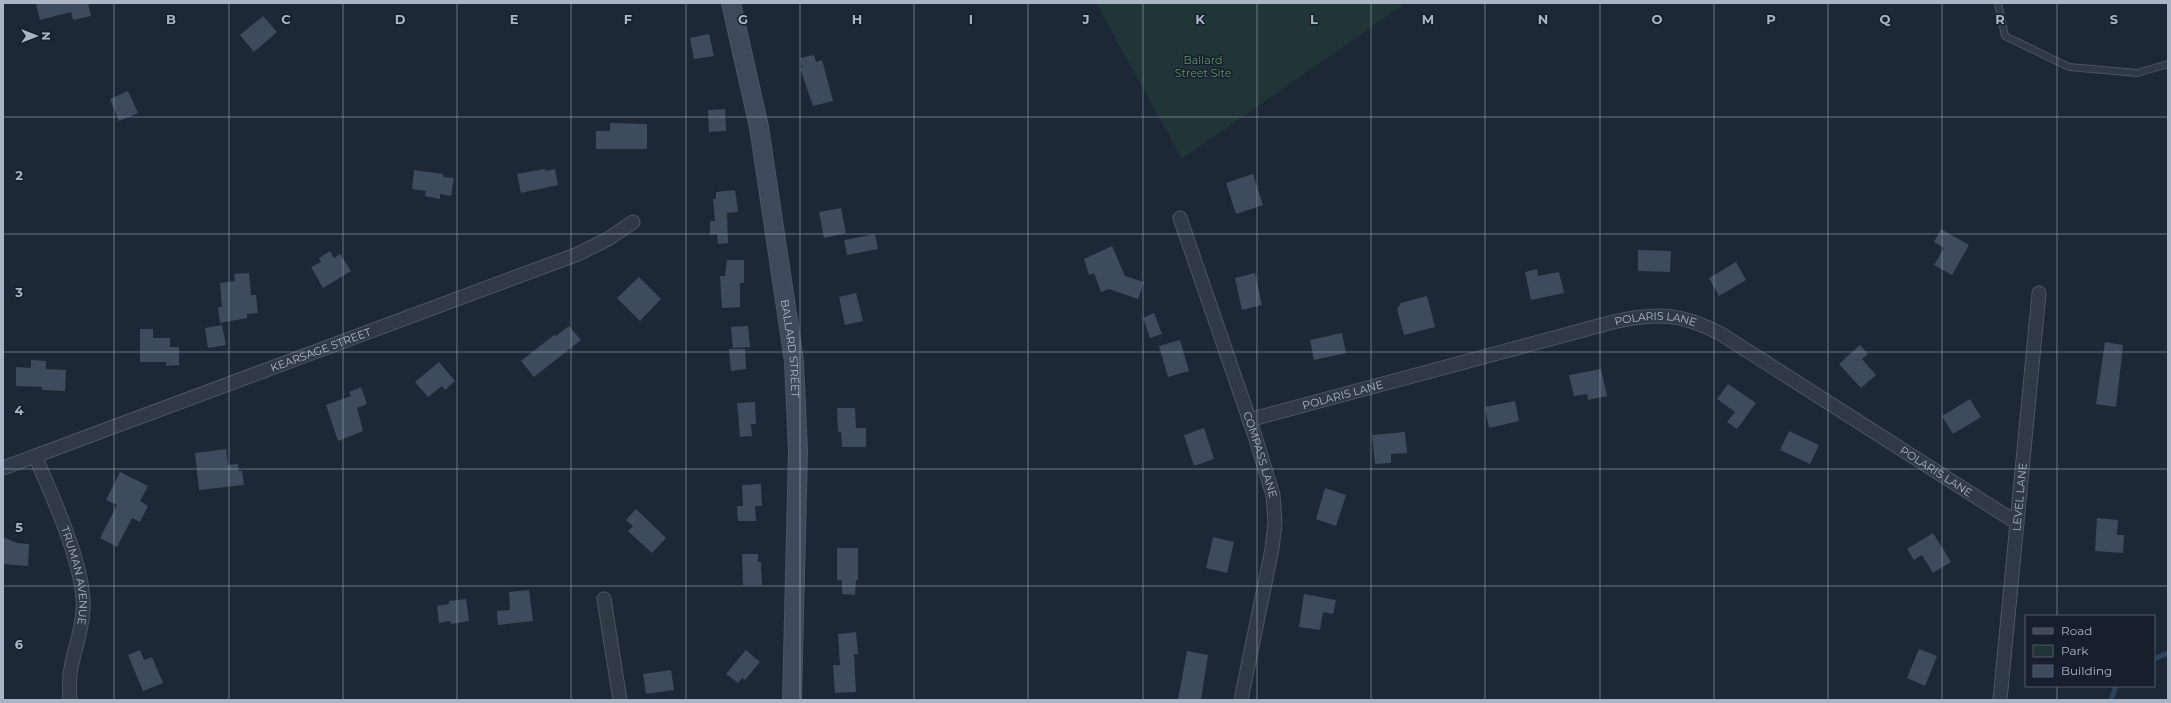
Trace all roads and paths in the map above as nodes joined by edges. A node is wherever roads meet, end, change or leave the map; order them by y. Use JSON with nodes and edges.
{"nodes":[{"id":1,"x":731,"y":3,"type":"edge"},
{"id":2,"x":1998,"y":3,"type":"edge"},
{"id":3,"x":2168,"y":64,"type":"edge"},
{"id":4,"x":1180,"y":218,"type":"dead end"},
{"id":5,"x":633,"y":222,"type":"dead end"},
{"id":6,"x":2039,"y":293,"type":"dead end"},
{"id":7,"x":1249,"y":420,"type":"junction"},
{"id":8,"x":35,"y":456,"type":"junction"},
{"id":9,"x":3,"y":468,"type":"edge"},
{"id":10,"x":2017,"y":523,"type":"junction"},
{"id":11,"x":604,"y":599,"type":"dead end"},
{"id":12,"x":70,"y":700,"type":"edge"},
{"id":13,"x":620,"y":700,"type":"edge"},
{"id":14,"x":792,"y":700,"type":"edge"},
{"id":15,"x":1241,"y":700,"type":"edge"},
{"id":16,"x":2000,"y":700,"type":"edge"}],
"edges":[{"from":1,"to":14,"type":"street","name":"BALLARD STREET"},
{"from":2,"to":3,"type":"lane"},
{"from":4,"to":7,"type":"street","name":"COMPASS LANE"},
{"from":5,"to":8,"type":"street","name":"KEARSAGE STREET"},
{"from":6,"to":10,"type":"street","name":"LEVEL LANE"},
{"from":7,"to":10,"type":"street","name":"POLARIS LANE"},
{"from":7,"to":15,"type":"street","name":"COMPASS LANE"},
{"from":8,"to":9,"type":"street","name":"KEARSAGE STREET"},
{"from":8,"to":12,"type":"street","name":"TRUMAN AVENUE"},
{"from":10,"to":16,"type":"street","name":"LEVEL LANE"},
{"from":11,"to":13,"type":"street"}]}
